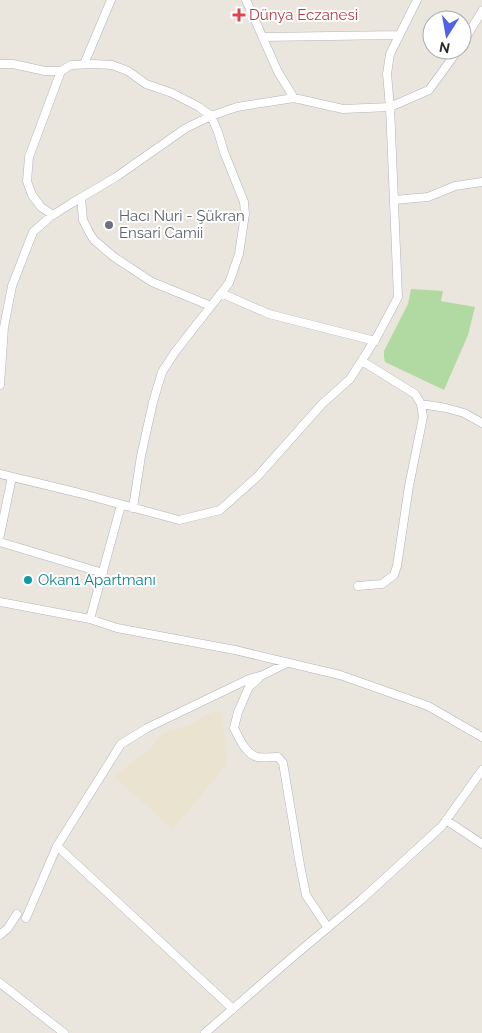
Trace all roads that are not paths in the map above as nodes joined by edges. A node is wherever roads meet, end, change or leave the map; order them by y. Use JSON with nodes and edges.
{"nodes":[{"id":1,"x":111,"y":0,"type":"edge"},
{"id":2,"x":246,"y":0,"type":"edge"},
{"id":3,"x":417,"y":0,"type":"edge"},
{"id":4,"x":482,"y":10,"type":"edge"},
{"id":5,"x":472,"y":27,"type":"edge"},
{"id":6,"x":399,"y":35,"type":"junction"},
{"id":7,"x":263,"y":37,"type":"junction"},
{"id":8,"x":451,"y":60,"type":"edge"},
{"id":9,"x":0,"y":64,"type":"edge"},
{"id":10,"x":84,"y":64,"type":"junction"},
{"id":11,"x":61,"y":71,"type":"junction"},
{"id":12,"x":294,"y":98,"type":"junction"},
{"id":13,"x":390,"y":107,"type":"junction"},
{"id":14,"x":211,"y":116,"type":"junction"},
{"id":15,"x":482,"y":182,"type":"edge"},
{"id":16,"x":81,"y":198,"type":"junction"},
{"id":17,"x":394,"y":200,"type":"junction"},
{"id":18,"x":53,"y":215,"type":"junction"},
{"id":19,"x":221,"y":293,"type":"junction"},
{"id":20,"x":212,"y":306,"type":"junction"},
{"id":21,"x":2,"y":327,"type":"edge"},
{"id":22,"x":375,"y":341,"type":"junction"},
{"id":23,"x":362,"y":361,"type":"junction"},
{"id":24,"x":0,"y":385,"type":"edge"},
{"id":25,"x":421,"y":404,"type":"junction"},
{"id":26,"x":482,"y":423,"type":"edge"},
{"id":27,"x":0,"y":474,"type":"edge"},
{"id":28,"x":12,"y":477,"type":"junction"},
{"id":29,"x":121,"y":505,"type":"junction"},
{"id":30,"x":133,"y":508,"type":"junction"},
{"id":31,"x":0,"y":535,"type":"edge"},
{"id":32,"x":0,"y":542,"type":"edge"},
{"id":33,"x":102,"y":573,"type":"junction"},
{"id":34,"x":358,"y":586,"type":"dead end"},
{"id":35,"x":0,"y":602,"type":"edge"},
{"id":36,"x":90,"y":619,"type":"junction"},
{"id":37,"x":287,"y":663,"type":"junction"},
{"id":38,"x":262,"y":674,"type":"junction"},
{"id":39,"x":482,"y":737,"type":"edge"},
{"id":40,"x":482,"y":770,"type":"edge"},
{"id":41,"x":446,"y":820,"type":"junction"},
{"id":42,"x":482,"y":844,"type":"edge"},
{"id":43,"x":57,"y":846,"type":"junction"},
{"id":44,"x":17,"y":914,"type":"dead end"},
{"id":45,"x":26,"y":918,"type":"dead end"},
{"id":46,"x":328,"y":928,"type":"junction"},
{"id":47,"x":0,"y":935,"type":"edge"},
{"id":48,"x":0,"y":984,"type":"edge"},
{"id":49,"x":233,"y":1009,"type":"junction"},
{"id":50,"x":64,"y":1033,"type":"edge"},
{"id":51,"x":205,"y":1033,"type":"edge"}],
"edges":[{"from":1,"to":10,"type":"street"},
{"from":2,"to":7,"type":"street"},
{"from":3,"to":6,"type":"street"},
{"from":4,"to":5,"type":"street"},
{"from":6,"to":7,"type":"street"},
{"from":6,"to":13,"type":"street"},
{"from":7,"to":12,"type":"street"},
{"from":8,"to":13,"type":"street"},
{"from":9,"to":11,"type":"street"},
{"from":10,"to":11,"type":"street"},
{"from":10,"to":14,"type":"street"},
{"from":11,"to":18,"type":"street"},
{"from":12,"to":13,"type":"street"},
{"from":12,"to":14,"type":"street"},
{"from":13,"to":17,"type":"street"},
{"from":14,"to":16,"type":"street"},
{"from":14,"to":19,"type":"street"},
{"from":15,"to":17,"type":"street"},
{"from":16,"to":18,"type":"street"},
{"from":16,"to":20,"type":"street"},
{"from":17,"to":22,"type":"street"},
{"from":18,"to":21,"type":"street"},
{"from":19,"to":20,"type":"street"},
{"from":19,"to":22,"type":"street"},
{"from":20,"to":30,"type":"street"},
{"from":21,"to":24,"type":"street"},
{"from":22,"to":23,"type":"street"},
{"from":23,"to":25,"type":"street"},
{"from":23,"to":30,"type":"street"},
{"from":25,"to":26,"type":"street"},
{"from":25,"to":34,"type":"street"},
{"from":27,"to":28,"type":"street"},
{"from":28,"to":29,"type":"street"},
{"from":28,"to":31,"type":"street"},
{"from":29,"to":30,"type":"street"},
{"from":29,"to":33,"type":"street"},
{"from":32,"to":33,"type":"street"},
{"from":33,"to":36,"type":"street"},
{"from":35,"to":36,"type":"street"},
{"from":36,"to":37,"type":"street"},
{"from":37,"to":38,"type":"street"},
{"from":37,"to":39,"type":"street"},
{"from":38,"to":43,"type":"street"},
{"from":38,"to":46,"type":"street"},
{"from":40,"to":41,"type":"street"},
{"from":41,"to":42,"type":"street"},
{"from":41,"to":46,"type":"street"},
{"from":43,"to":45,"type":"street"},
{"from":43,"to":49,"type":"street"},
{"from":44,"to":47,"type":"street"},
{"from":46,"to":49,"type":"street"},
{"from":48,"to":50,"type":"street"},
{"from":49,"to":51,"type":"street"}]}
